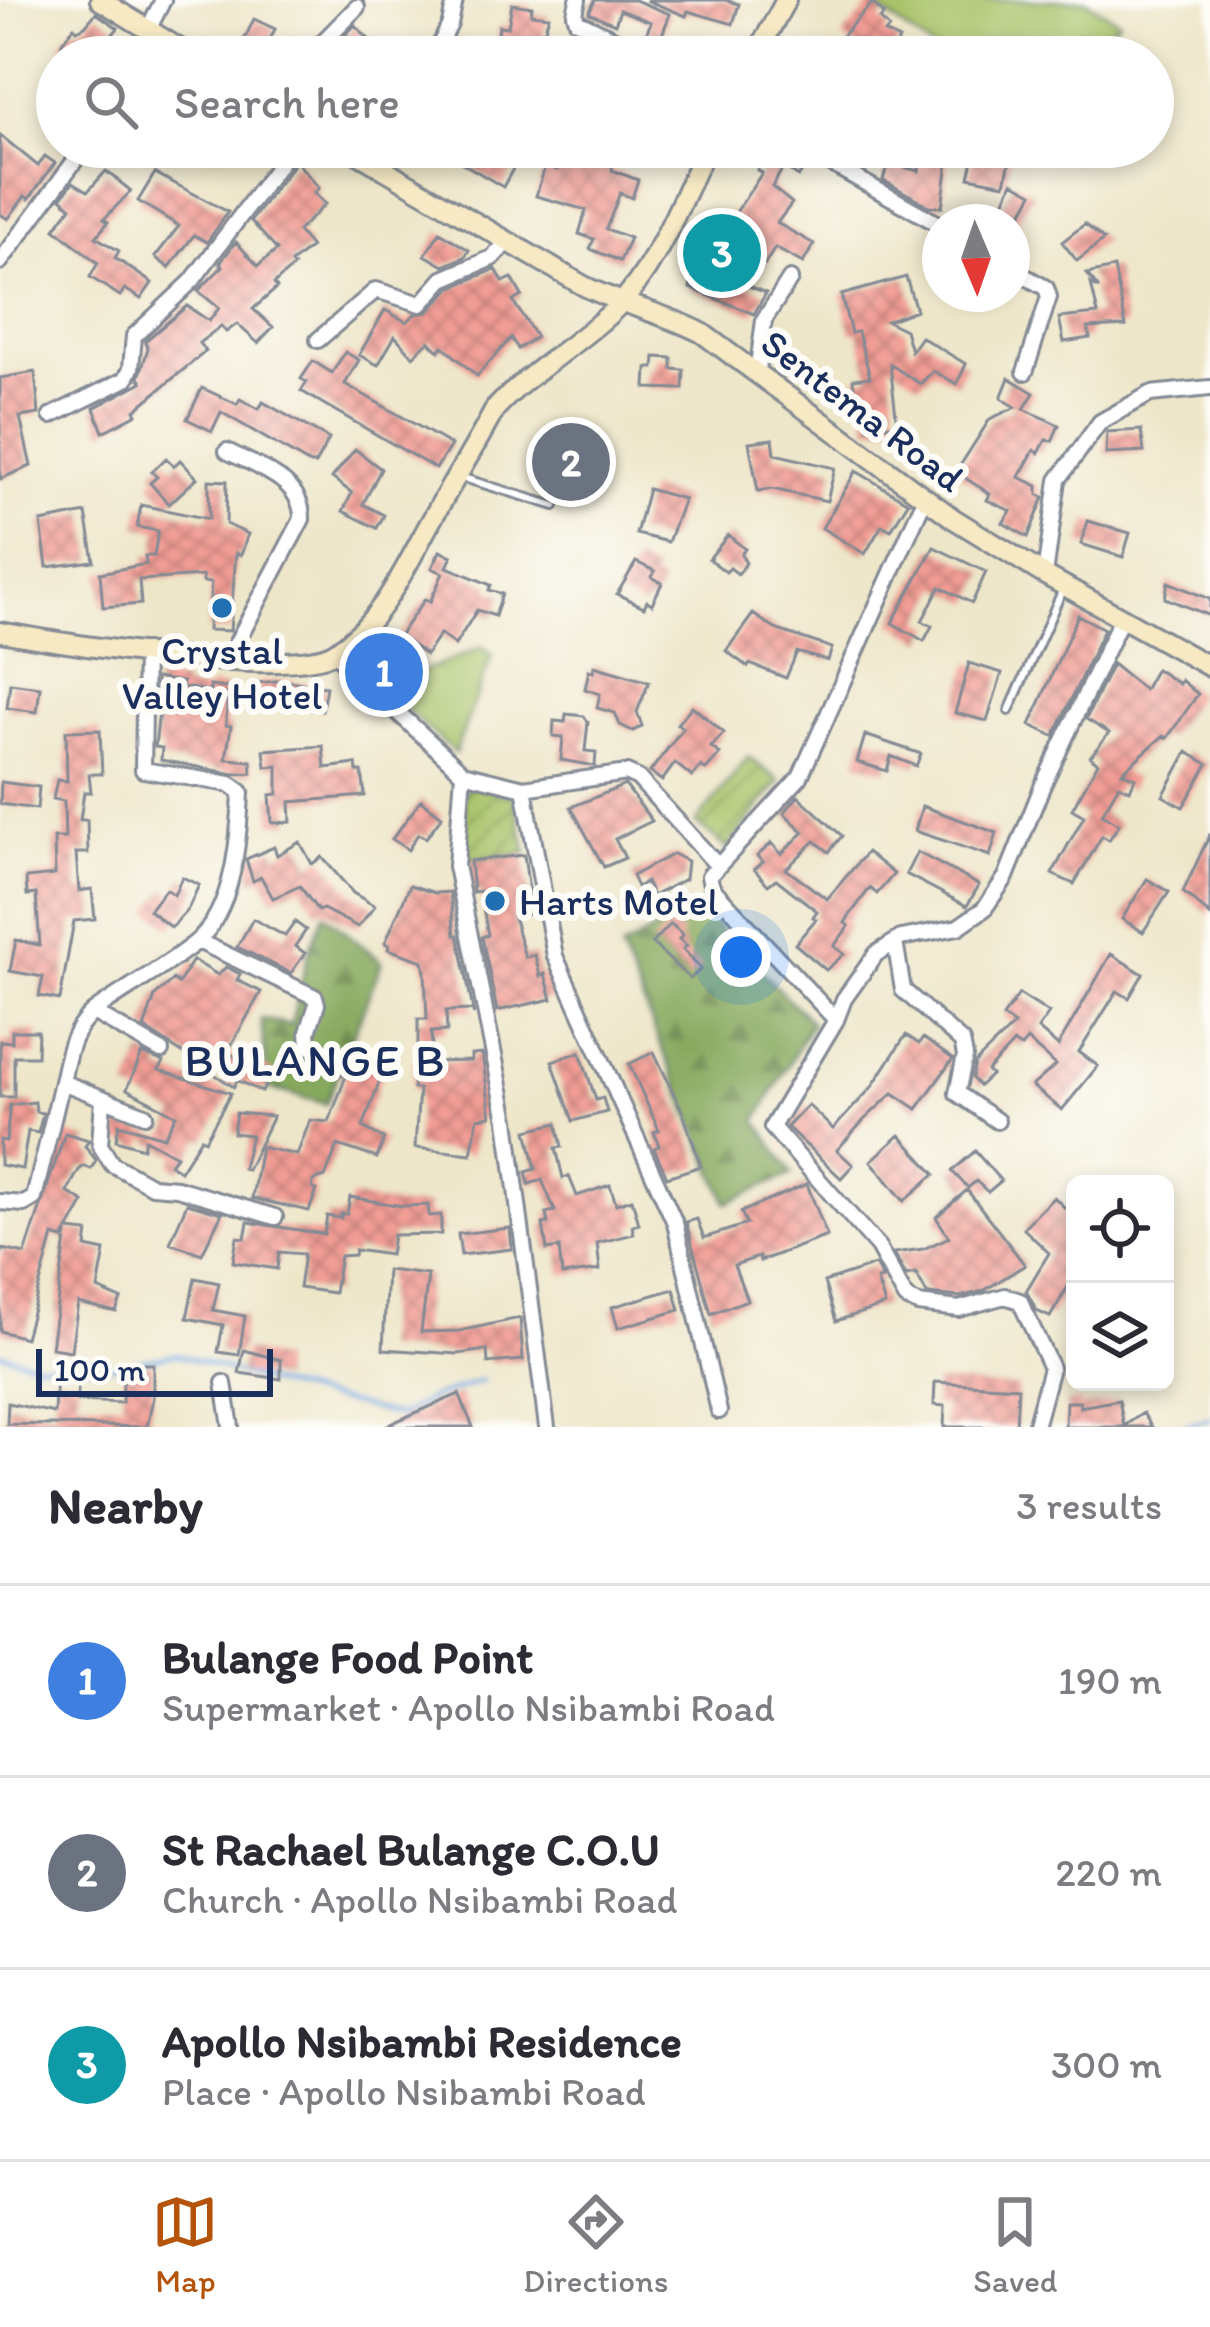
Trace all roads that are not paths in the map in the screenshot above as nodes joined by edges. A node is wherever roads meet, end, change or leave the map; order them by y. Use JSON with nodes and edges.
{"nodes":[{"id":1,"x":100,"y":0,"type":"edge"},
{"id":2,"x":163,"y":0,"type":"edge"},
{"id":3,"x":455,"y":0,"type":"edge"},
{"id":4,"x":578,"y":0,"type":"edge"},
{"id":5,"x":786,"y":0,"type":"edge"},
{"id":6,"x":357,"y":7,"type":"dead end"},
{"id":7,"x":150,"y":32,"type":"junction"},
{"id":8,"x":149,"y":36,"type":"edge"},
{"id":9,"x":157,"y":36,"type":"edge"},
{"id":10,"x":329,"y":36,"type":"edge"},
{"id":11,"x":444,"y":36,"type":"edge"},
{"id":12,"x":610,"y":36,"type":"edge"},
{"id":13,"x":766,"y":36,"type":"edge"},
{"id":14,"x":69,"y":168,"type":"edge"},
{"id":15,"x":276,"y":168,"type":"edge"},
{"id":16,"x":385,"y":168,"type":"edge"},
{"id":17,"x":696,"y":168,"type":"edge"},
{"id":18,"x":838,"y":168,"type":"edge"},
{"id":19,"x":922,"y":215,"type":"edge"},
{"id":20,"x":508,"y":242,"type":"junction"},
{"id":21,"x":0,"y":262,"type":"edge"},
{"id":22,"x":790,"y":279,"type":"dead end"},
{"id":23,"x":1030,"y":279,"type":"edge"},
{"id":24,"x":620,"y":304,"type":"junction"},
{"id":25,"x":318,"y":340,"type":"dead end"},
{"id":26,"x":1024,"y":372,"type":"dead end"},
{"id":27,"x":757,"y":374,"type":"junction"},
{"id":28,"x":1210,"y":388,"type":"edge"},
{"id":29,"x":51,"y":416,"type":"dead end"},
{"id":30,"x":227,"y":451,"type":"dead end"},
{"id":31,"x":457,"y":476,"type":"junction"},
{"id":32,"x":926,"y":498,"type":"junction"},
{"id":33,"x":555,"y":506,"type":"dead end"},
{"id":34,"x":1045,"y":575,"type":"junction"},
{"id":35,"x":1065,"y":586,"type":"junction"},
{"id":36,"x":1121,"y":617,"type":"junction"},
{"id":37,"x":0,"y":632,"type":"edge"},
{"id":38,"x":145,"y":651,"type":"junction"},
{"id":39,"x":334,"y":653,"type":"junction"},
{"id":40,"x":227,"y":661,"type":"junction"},
{"id":41,"x":1210,"y":667,"type":"edge"},
{"id":42,"x":1009,"y":711,"type":"dead end"},
{"id":43,"x":463,"y":773,"type":"junction"},
{"id":44,"x":524,"y":788,"type":"junction"},
{"id":45,"x":717,"y":865,"type":"junction"},
{"id":46,"x":198,"y":941,"type":"junction"},
{"id":47,"x":895,"y":941,"type":"junction"},
{"id":48,"x":93,"y":1012,"type":"junction"},
{"id":49,"x":836,"y":1020,"type":"junction"},
{"id":50,"x":160,"y":1051,"type":"dead end"},
{"id":51,"x":332,"y":1056,"type":"dead end"},
{"id":52,"x":62,"y":1082,"type":"junction"},
{"id":53,"x":103,"y":1098,"type":"junction"},
{"id":54,"x":145,"y":1115,"type":"dead end"},
{"id":55,"x":997,"y":1120,"type":"dead end"},
{"id":56,"x":0,"y":1202,"type":"edge"},
{"id":57,"x":275,"y":1217,"type":"dead end"},
{"id":58,"x":224,"y":1383,"type":"dead end"},
{"id":59,"x":719,"y":1412,"type":"dead end"},
{"id":60,"x":231,"y":1427,"type":"edge"},
{"id":61,"x":547,"y":1427,"type":"edge"},
{"id":62,"x":1035,"y":1427,"type":"edge"}],
"edges":[{"from":1,"to":7,"type":"main road"},
{"from":2,"to":7,"type":"street"},
{"from":3,"to":11,"type":"street"},
{"from":4,"to":12,"type":"street"},
{"from":5,"to":13,"type":"main road"},
{"from":6,"to":10,"type":"street"},
{"from":7,"to":8,"type":"street"},
{"from":7,"to":9,"type":"main road"},
{"from":14,"to":21,"type":"street"},
{"from":15,"to":29,"type":"street"},
{"from":16,"to":20,"type":"main road","name":"Sentema Road"},
{"from":17,"to":24,"type":"main road"},
{"from":18,"to":19,"type":"street"},
{"from":20,"to":24,"type":"main road","name":"Sentema Road"},
{"from":20,"to":25,"type":"street"},
{"from":22,"to":27,"type":"street"},
{"from":23,"to":26,"type":"street"},
{"from":24,"to":27,"type":"main road","name":"Sentema Road"},
{"from":24,"to":31,"type":"main road"},
{"from":27,"to":32,"type":"main road","name":"Sentema Road"},
{"from":28,"to":34,"type":"street"},
{"from":30,"to":40,"type":"street"},
{"from":31,"to":33,"type":"lane"},
{"from":31,"to":39,"type":"main road"},
{"from":32,"to":34,"type":"main road","name":"Sentema Road"},
{"from":32,"to":45,"type":"street"},
{"from":34,"to":35,"type":"main road","name":"Sentema Road"},
{"from":35,"to":36,"type":"main road","name":"Sentema Road"},
{"from":35,"to":42,"type":"lane"},
{"from":36,"to":41,"type":"main road","name":"Sentema Road"},
{"from":36,"to":47,"type":"street"},
{"from":37,"to":38,"type":"main road"},
{"from":38,"to":40,"type":"main road"},
{"from":38,"to":46,"type":"street"},
{"from":39,"to":40,"type":"main road"},
{"from":39,"to":43,"type":"street"},
{"from":43,"to":44,"type":"street"},
{"from":43,"to":61,"type":"street"},
{"from":44,"to":45,"type":"street"},
{"from":44,"to":59,"type":"street"},
{"from":45,"to":49,"type":"street"},
{"from":46,"to":48,"type":"street"},
{"from":46,"to":51,"type":"street"},
{"from":47,"to":49,"type":"street"},
{"from":47,"to":55,"type":"street"},
{"from":48,"to":50,"type":"street"},
{"from":48,"to":52,"type":"street"},
{"from":49,"to":62,"type":"street"},
{"from":52,"to":53,"type":"street"},
{"from":52,"to":56,"type":"street"},
{"from":53,"to":54,"type":"street"},
{"from":53,"to":57,"type":"street"},
{"from":58,"to":60,"type":"street"}]}
